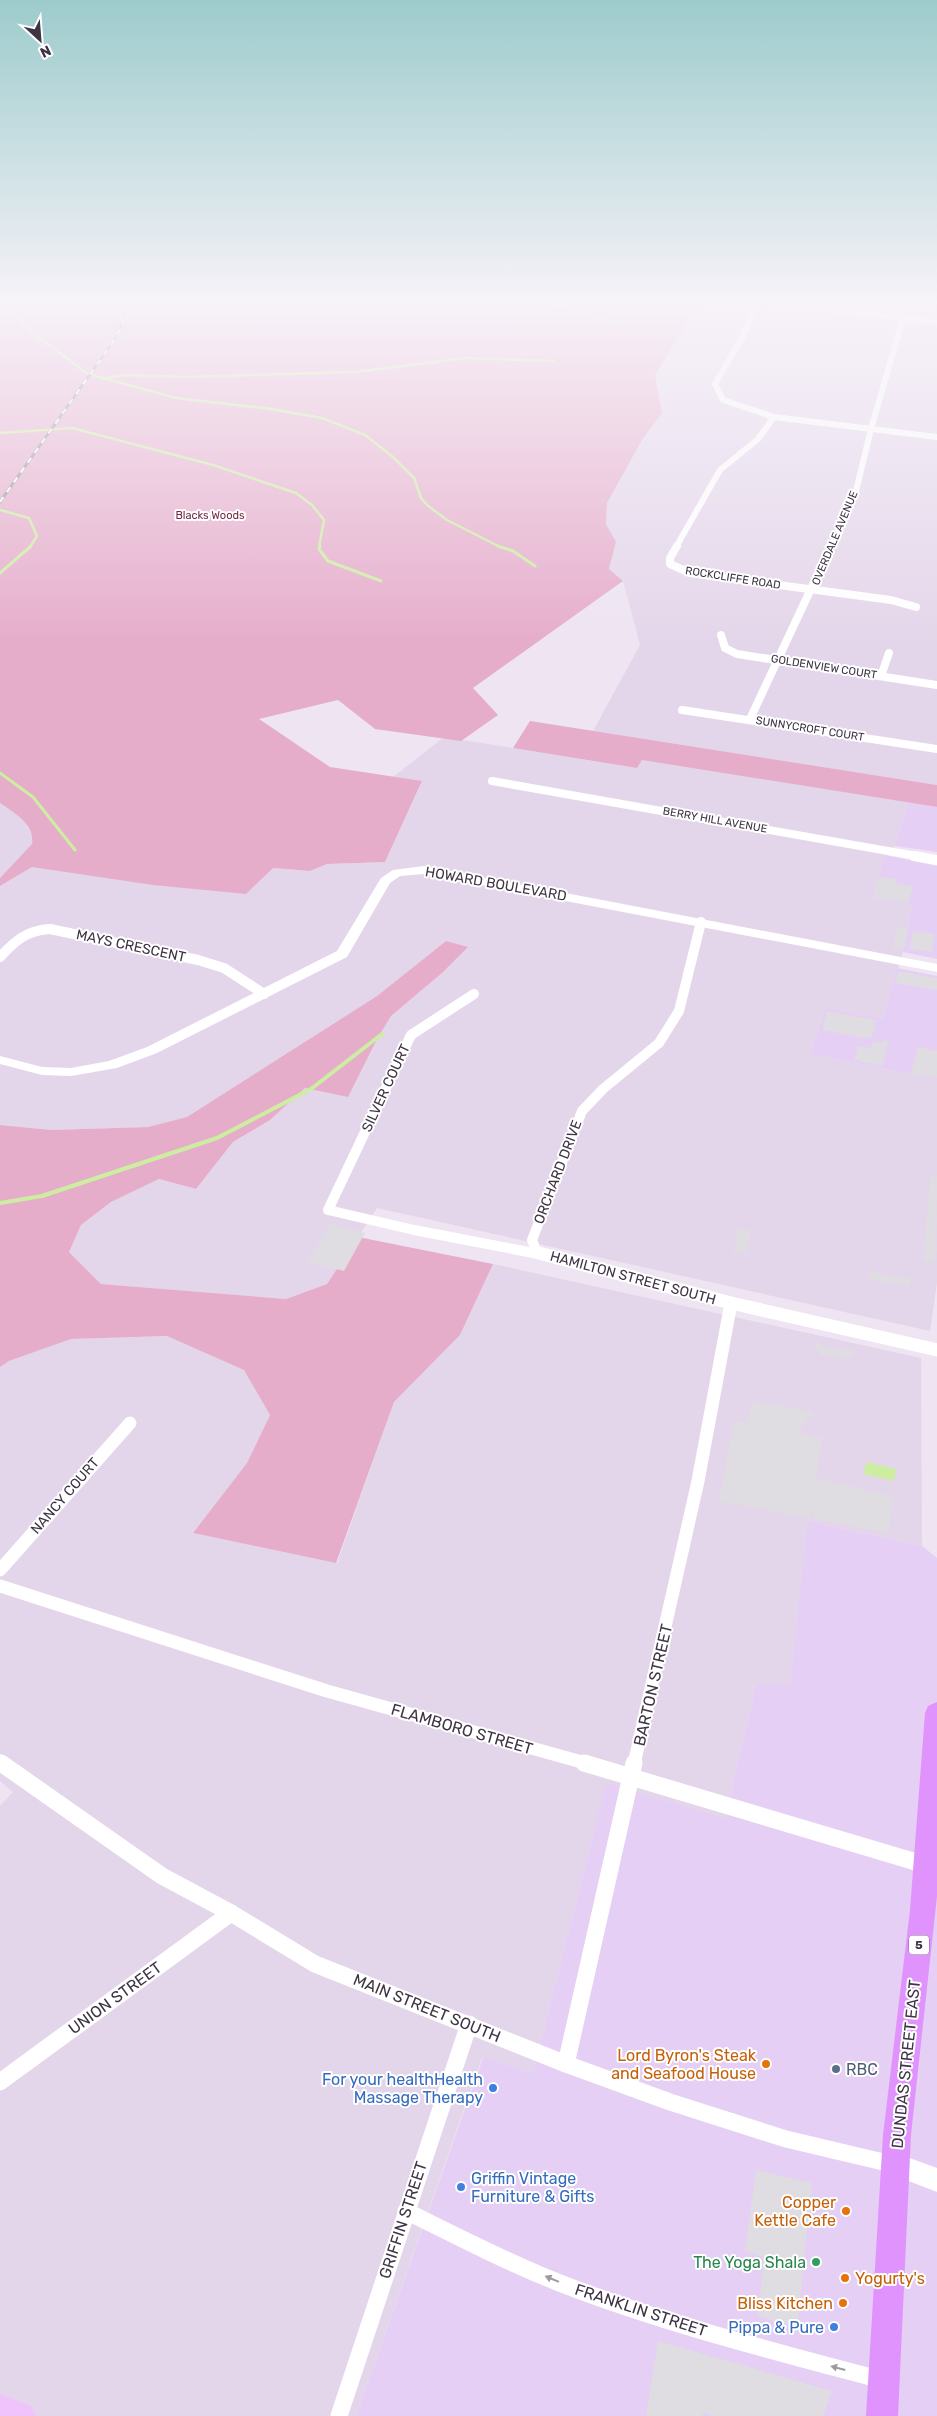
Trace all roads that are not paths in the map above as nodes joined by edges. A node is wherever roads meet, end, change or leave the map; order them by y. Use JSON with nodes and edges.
{"nodes":[{"id":1,"x":774,"y":417,"type":"joint"},
{"id":2,"x":875,"y":417,"type":"edge"},
{"id":3,"x":871,"y":429,"type":"junction"},
{"id":4,"x":937,"y":437,"type":"edge"},
{"id":5,"x":812,"y":590,"type":"junction"},
{"id":6,"x":916,"y":607,"type":"dead end"},
{"id":7,"x":721,"y":636,"type":"dead end"},
{"id":8,"x":889,"y":653,"type":"dead end"},
{"id":9,"x":777,"y":660,"type":"junction"},
{"id":10,"x":881,"y":676,"type":"junction"},
{"id":11,"x":937,"y":685,"type":"edge"},
{"id":12,"x":682,"y":710,"type":"dead end"},
{"id":13,"x":750,"y":719,"type":"junction"},
{"id":14,"x":937,"y":749,"type":"edge"},
{"id":15,"x":492,"y":780,"type":"dead end"},
{"id":16,"x":937,"y":860,"type":"edge"},
{"id":17,"x":701,"y":922,"type":"junction"},
{"id":18,"x":0,"y":957,"type":"edge"},
{"id":19,"x":937,"y":968,"type":"edge"},
{"id":20,"x":264,"y":994,"type":"junction"},
{"id":21,"x":474,"y":994,"type":"dead end"},
{"id":22,"x":0,"y":1060,"type":"edge"},
{"id":23,"x":328,"y":1210,"type":"joint"},
{"id":24,"x":537,"y":1253,"type":"junction"},
{"id":25,"x":731,"y":1304,"type":"junction"},
{"id":26,"x":937,"y":1350,"type":"edge"},
{"id":27,"x":130,"y":1423,"type":"dead end"},
{"id":28,"x":0,"y":1570,"type":"edge"},
{"id":29,"x":0,"y":1586,"type":"edge"},
{"id":30,"x":937,"y":1713,"type":"edge"},
{"id":31,"x":0,"y":1762,"type":"edge"},
{"id":32,"x":632,"y":1776,"type":"junction"},
{"id":33,"x":926,"y":1865,"type":"junction"},
{"id":34,"x":231,"y":1914,"type":"junction"},
{"id":35,"x":469,"y":2024,"type":"junction"},
{"id":36,"x":566,"y":2064,"type":"junction"},
{"id":37,"x":0,"y":2082,"type":"edge"},
{"id":38,"x":896,"y":2165,"type":"junction"},
{"id":39,"x":937,"y":2180,"type":"edge"},
{"id":40,"x":406,"y":2211,"type":"junction"},
{"id":41,"x":885,"y":2381,"type":"junction"},
{"id":42,"x":0,"y":2408,"type":"edge"},
{"id":43,"x":21,"y":2416,"type":"edge"},
{"id":44,"x":339,"y":2416,"type":"edge"},
{"id":45,"x":882,"y":2416,"type":"edge"}],
"edges":[{"from":1,"to":3,"type":"street"},
{"from":1,"to":5,"type":"street","name":"ROCKCLIFFE ROAD"},
{"from":2,"to":3,"type":"street","name":"OVERDALE AVENUE"},
{"from":3,"to":4,"type":"street"},
{"from":3,"to":5,"type":"street","name":"OVERDALE AVENUE"},
{"from":5,"to":6,"type":"street"},
{"from":5,"to":9,"type":"street","name":"OVERDALE AVENUE"},
{"from":7,"to":9,"type":"street","name":"GOLDENVIEW COURT"},
{"from":8,"to":10,"type":"street"},
{"from":9,"to":10,"type":"street","name":"GOLDENVIEW COURT"},
{"from":9,"to":13,"type":"street","name":"OVERDALE AVENUE"},
{"from":10,"to":11,"type":"street","name":"GOLDENVIEW COURT"},
{"from":12,"to":13,"type":"street","name":"SUNNYCROFT COURT"},
{"from":13,"to":14,"type":"street","name":"SUNNYCROFT COURT"},
{"from":15,"to":16,"type":"street","name":"BERRY HILL AVENUE"},
{"from":17,"to":19,"type":"street","name":"HOWARD BOULEVARD"},
{"from":17,"to":20,"type":"street","name":"HOWARD BOULEVARD"},
{"from":17,"to":24,"type":"street","name":"ORCHARD DRIVE"},
{"from":18,"to":20,"type":"street","name":"MAYS CRESCENT"},
{"from":20,"to":22,"type":"street","name":"HOWARD BOULEVARD"},
{"from":21,"to":23,"type":"street","name":"SILVER COURT"},
{"from":23,"to":24,"type":"street","name":"HAMILTON STREET SOUTH"},
{"from":24,"to":25,"type":"street","name":"HAMILTON STREET SOUTH"},
{"from":25,"to":26,"type":"street","name":"HAMILTON STREET SOUTH"},
{"from":25,"to":32,"type":"street","name":"BARTON STREET"},
{"from":27,"to":28,"type":"street","name":"NANCY COURT"},
{"from":29,"to":32,"type":"street","name":"FLAMBORO STREET"},
{"from":30,"to":33,"type":"main road","name":"DUNDAS STREET EAST","number":"5"},
{"from":31,"to":34,"type":"street","name":"MAIN STREET SOUTH"},
{"from":32,"to":33,"type":"street","name":"FLAMBORO STREET"},
{"from":32,"to":36,"type":"street","name":"BARTON STREET"},
{"from":33,"to":38,"type":"main road","name":"DUNDAS STREET EAST","number":"5"},
{"from":34,"to":35,"type":"street","name":"MAIN STREET SOUTH"},
{"from":34,"to":37,"type":"street","name":"UNION STREET"},
{"from":35,"to":36,"type":"street","name":"MAIN STREET SOUTH"},
{"from":35,"to":40,"type":"street","name":"GRIFFIN STREET"},
{"from":36,"to":38,"type":"street","name":"MAIN STREET SOUTH"},
{"from":38,"to":39,"type":"street"},
{"from":38,"to":41,"type":"main road","name":"DUNDAS STREET EAST","number":"5"},
{"from":41,"to":40,"type":"street","name":"FRANKLIN STREET","one_way":true},
{"from":40,"to":44,"type":"street","name":"GRIFFIN STREET"},
{"from":41,"to":45,"type":"main road","name":"DUNDAS STREET EAST","number":"5"},
{"from":42,"to":43,"type":"main road"}]}
